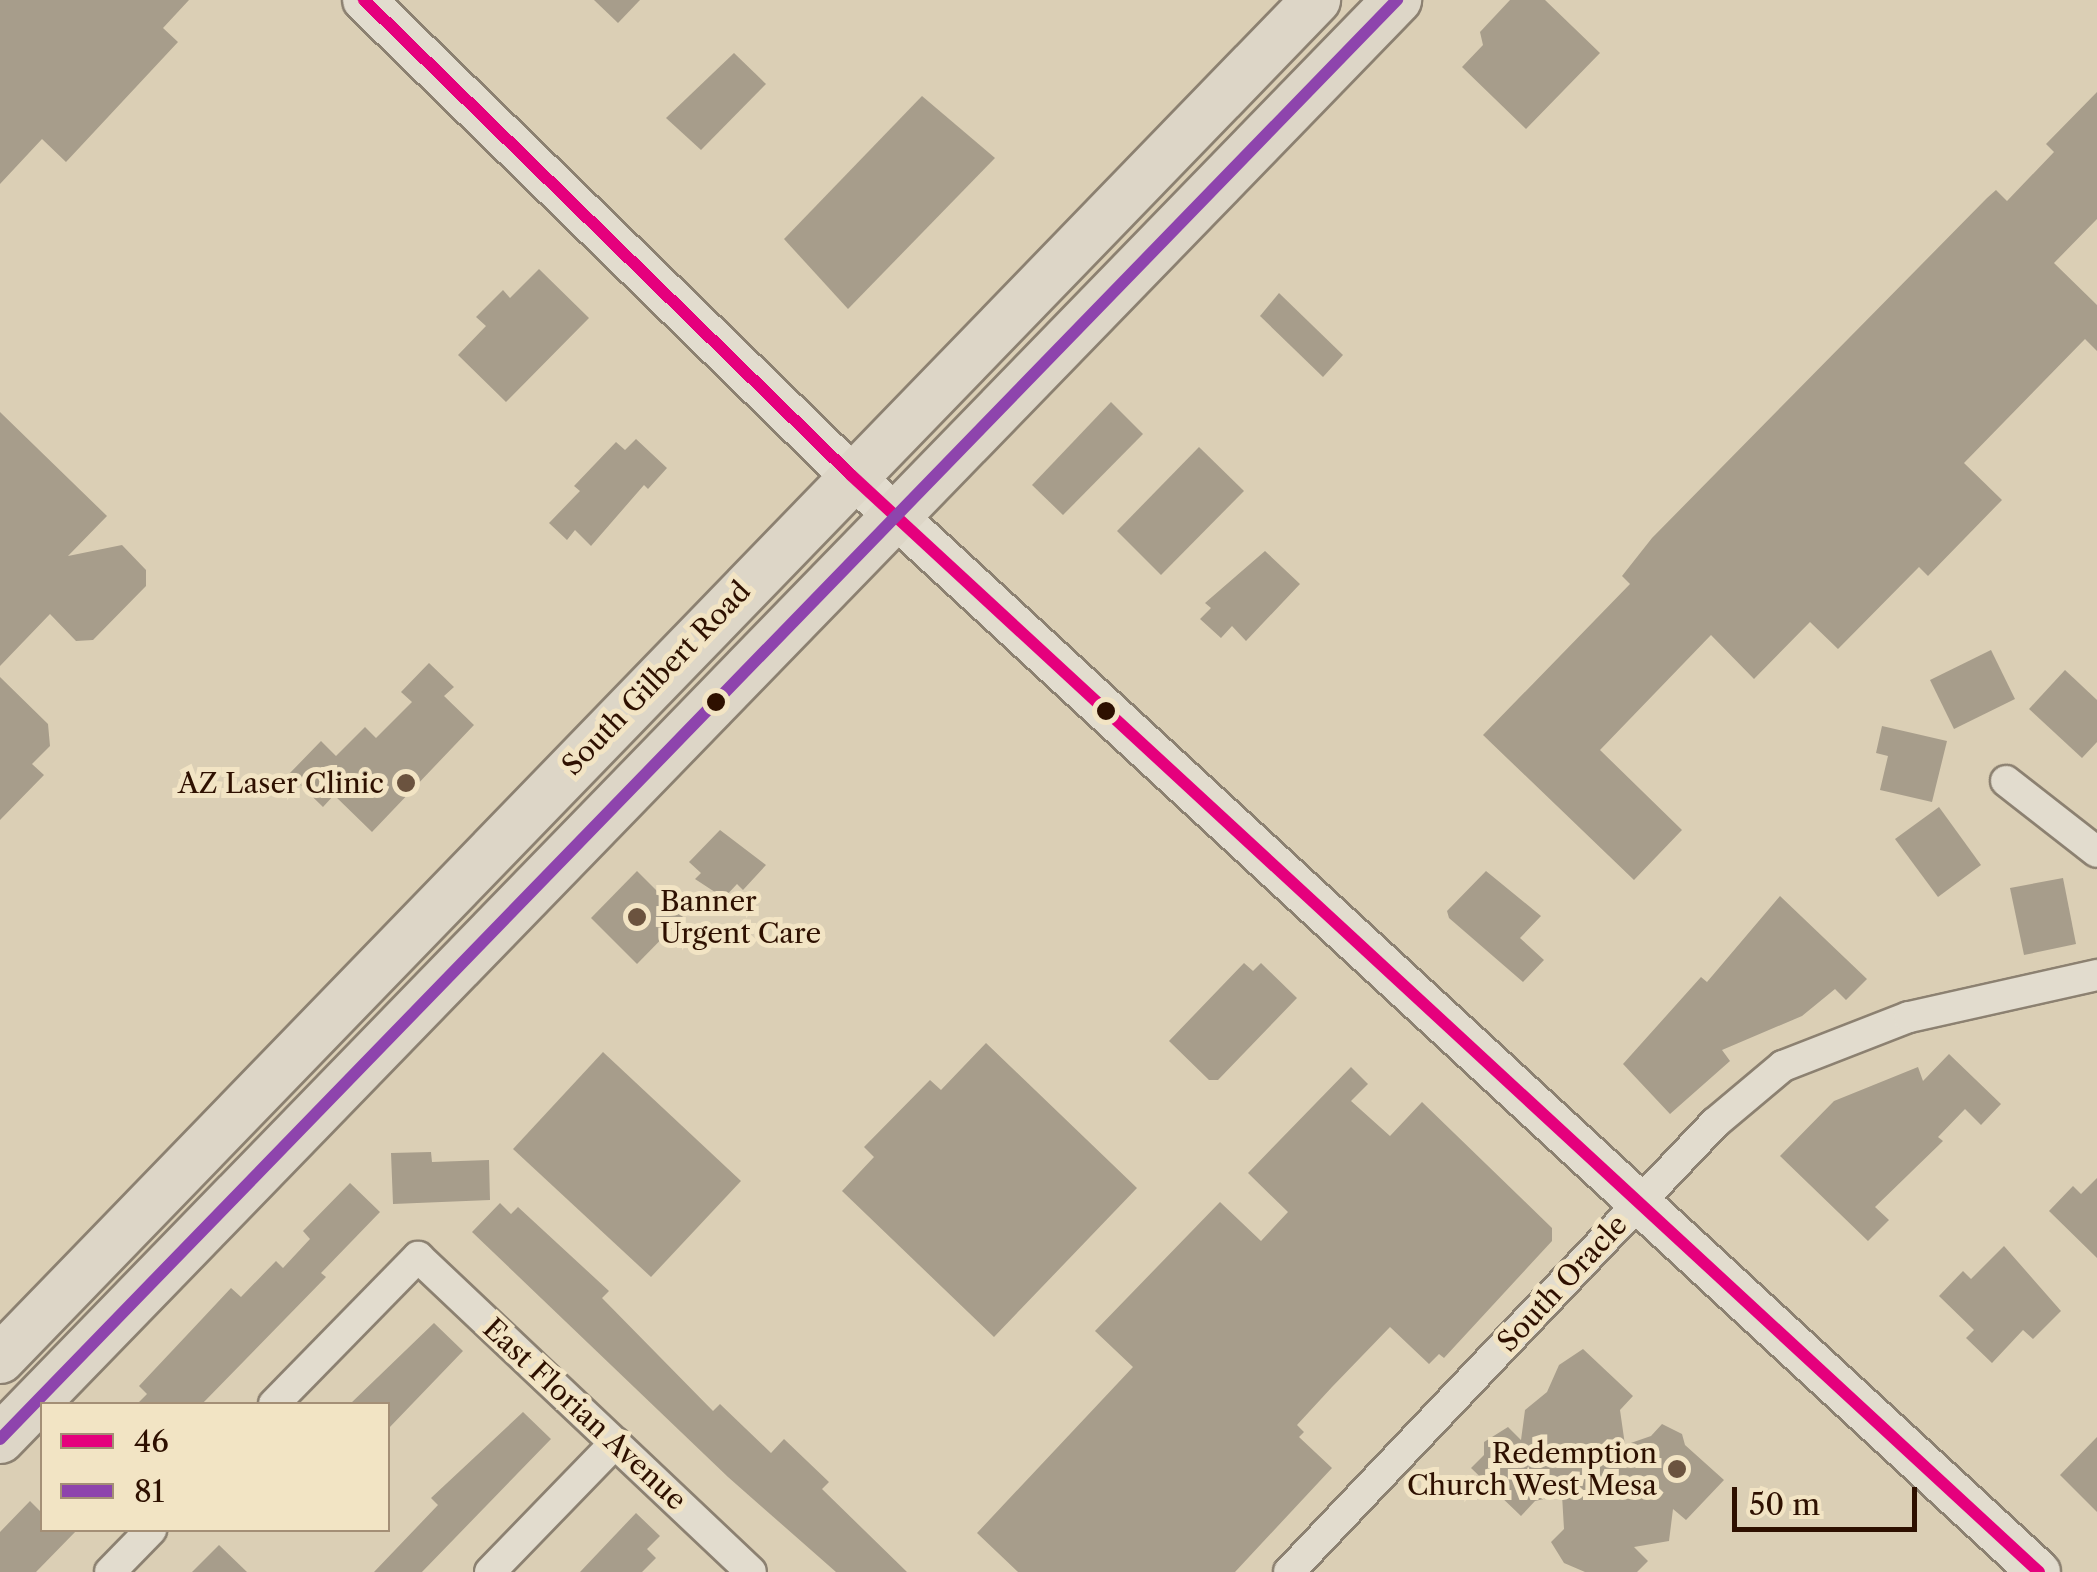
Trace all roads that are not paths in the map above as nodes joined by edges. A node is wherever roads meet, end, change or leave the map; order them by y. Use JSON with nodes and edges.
{"nodes":[{"id":1,"x":364,"y":0,"type":"edge"},
{"id":2,"x":1316,"y":0,"type":"edge"},
{"id":3,"x":1398,"y":0,"type":"edge"},
{"id":4,"x":851,"y":476,"type":"junction"},
{"id":5,"x":897,"y":518,"type":"junction"},
{"id":6,"x":2006,"y":781,"type":"dead end"},
{"id":7,"x":2097,"y":852,"type":"edge"},
{"id":8,"x":2097,"y":976,"type":"edge"},
{"id":9,"x":356,"y":988,"type":"junction"},
{"id":10,"x":408,"y":1020,"type":"junction"},
{"id":11,"x":1640,"y":1200,"type":"junction"},
{"id":12,"x":0,"y":1360,"type":"edge"},
{"id":13,"x":276,"y":1402,"type":"edge"},
{"id":14,"x":0,"y":1440,"type":"edge"},
{"id":15,"x":615,"y":1443,"type":"junction"},
{"id":16,"x":149,"y":1532,"type":"edge"},
{"id":17,"x":110,"y":1572,"type":"edge"},
{"id":18,"x":490,"y":1572,"type":"edge"},
{"id":19,"x":751,"y":1572,"type":"edge"},
{"id":20,"x":1289,"y":1572,"type":"edge"},
{"id":21,"x":2039,"y":1572,"type":"edge"}],
"edges":[{"from":1,"to":4,"type":"main road"},
{"from":2,"to":4,"type":"main road","name":"South Gilbert Road"},
{"from":3,"to":5,"type":"main road"},
{"from":4,"to":5,"type":"main road"},
{"from":4,"to":9,"type":"main road","name":"South Gilbert Road"},
{"from":5,"to":10,"type":"main road"},
{"from":5,"to":11,"type":"main road"},
{"from":6,"to":7,"type":"street"},
{"from":8,"to":11,"type":"street","name":"South Oracle"},
{"from":9,"to":10,"type":"main road"},
{"from":9,"to":12,"type":"main road","name":"South Gilbert Road"},
{"from":10,"to":14,"type":"main road"},
{"from":11,"to":20,"type":"street","name":"South Oracle"},
{"from":11,"to":21,"type":"main road"},
{"from":13,"to":15,"type":"street","name":"East Florian Avenue"},
{"from":15,"to":18,"type":"street"},
{"from":15,"to":19,"type":"street","name":"East Florian Avenue"},
{"from":16,"to":17,"type":"street"}]}
